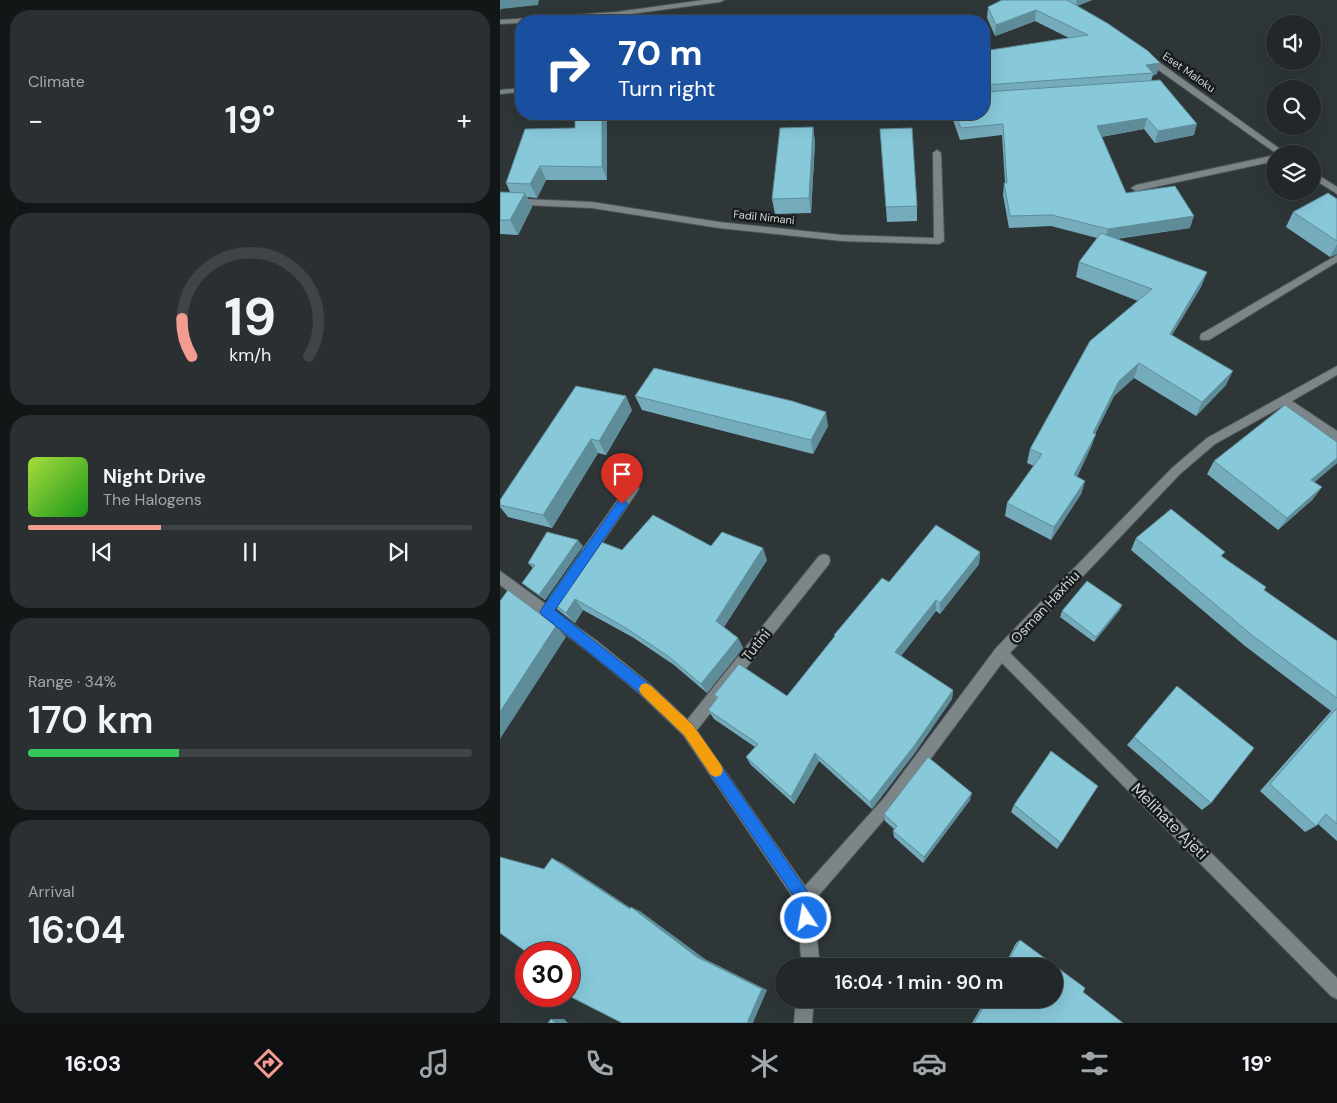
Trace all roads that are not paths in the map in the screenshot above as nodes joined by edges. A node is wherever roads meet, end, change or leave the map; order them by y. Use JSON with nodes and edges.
{"nodes":[{"id":1,"x":720,"y":0,"type":"edge"},
{"id":2,"x":602,"y":15,"type":"edge"},
{"id":3,"x":515,"y":21,"type":"edge"},
{"id":4,"x":500,"y":22,"type":"edge"},
{"id":5,"x":1142,"y":54,"type":"edge"},
{"id":6,"x":1185,"y":86,"type":"junction"},
{"id":7,"x":1176,"y":87,"type":"dead end"},
{"id":8,"x":515,"y":91,"type":"edge"},
{"id":9,"x":500,"y":92,"type":"edge"},
{"id":10,"x":1270,"y":145,"type":"edge"},
{"id":11,"x":937,"y":154,"type":"dead end"},
{"id":12,"x":1266,"y":160,"type":"edge"},
{"id":13,"x":1321,"y":180,"type":"edge"},
{"id":14,"x":1136,"y":188,"type":"dead end"},
{"id":15,"x":1337,"y":191,"type":"edge"},
{"id":16,"x":500,"y":201,"type":"edge"},
{"id":17,"x":1337,"y":258,"type":"edge"},
{"id":18,"x":1205,"y":337,"type":"dead end"},
{"id":19,"x":1337,"y":370,"type":"edge"},
{"id":20,"x":1284,"y":401,"type":"junction"},
{"id":21,"x":1337,"y":437,"type":"edge"},
{"id":22,"x":633,"y":488,"type":"dead end"},
{"id":23,"x":824,"y":560,"type":"dead end"},
{"id":24,"x":579,"y":565,"type":"edge"},
{"id":25,"x":500,"y":577,"type":"edge"},
{"id":26,"x":1001,"y":653,"type":"junction"},
{"id":27,"x":688,"y":730,"type":"junction"},
{"id":28,"x":804,"y":899,"type":"junction"},
{"id":29,"x":810,"y":958,"type":"edge"},
{"id":30,"x":1337,"y":990,"type":"edge"},
{"id":31,"x":805,"y":1008,"type":"edge"},
{"id":32,"x":803,"y":1023,"type":"edge"}],
"edges":[{"from":1,"to":2,"type":"street"},
{"from":3,"to":4,"type":"street"},
{"from":5,"to":6,"type":"street","name":"Eset Maloku"},
{"from":6,"to":7,"type":"street"},
{"from":6,"to":10,"type":"street","name":"Eset Maloku"},
{"from":8,"to":9,"type":"street"},
{"from":11,"to":16,"type":"street","name":"Fadil Nimani"},
{"from":12,"to":14,"type":"street"},
{"from":13,"to":15,"type":"street"},
{"from":17,"to":18,"type":"street"},
{"from":19,"to":20,"type":"street","name":"Osman Haxhiu"},
{"from":20,"to":21,"type":"street"},
{"from":20,"to":26,"type":"street","name":"Osman Haxhiu"},
{"from":22,"to":24,"type":"street"},
{"from":23,"to":27,"type":"street","name":"Tutini"},
{"from":25,"to":27,"type":"street"},
{"from":26,"to":28,"type":"street","name":"Osman Haxhiu"},
{"from":26,"to":30,"type":"street","name":"Melihate Ajeti"},
{"from":27,"to":28,"type":"street"},
{"from":28,"to":29,"type":"street"},
{"from":31,"to":32,"type":"street"}]}
